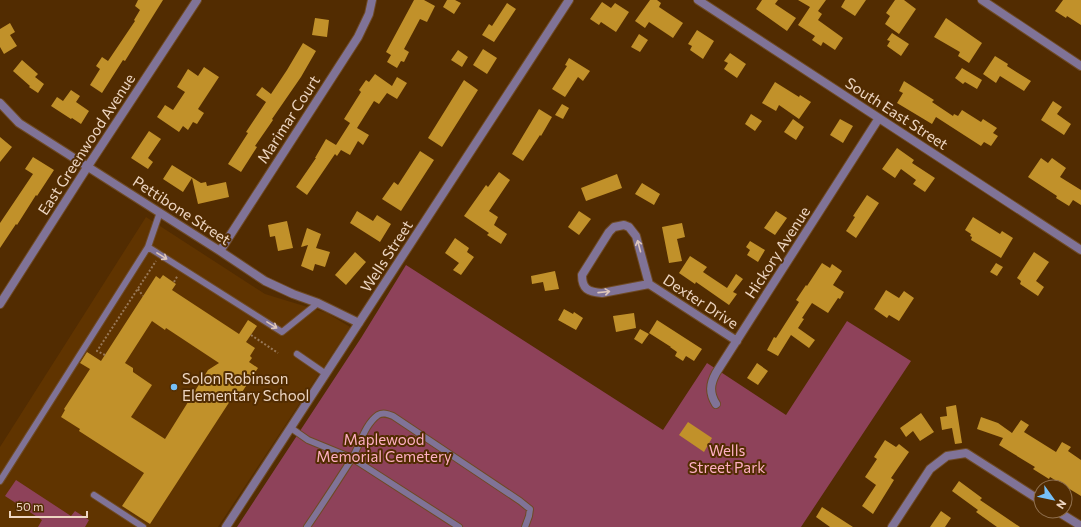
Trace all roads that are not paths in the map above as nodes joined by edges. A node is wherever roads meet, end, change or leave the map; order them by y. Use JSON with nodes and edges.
{"nodes":[{"id":1,"x":196,"y":0,"type":"edge"},
{"id":2,"x":372,"y":0,"type":"edge"},
{"id":3,"x":569,"y":0,"type":"edge"},
{"id":4,"x":698,"y":0,"type":"edge"},
{"id":5,"x":982,"y":0,"type":"edge"},
{"id":6,"x":1081,"y":66,"type":"edge"},
{"id":7,"x":0,"y":104,"type":"edge"},
{"id":8,"x":879,"y":118,"type":"junction"},
{"id":9,"x":88,"y":166,"type":"junction"},
{"id":10,"x":160,"y":212,"type":"junction"},
{"id":11,"x":148,"y":248,"type":"junction"},
{"id":12,"x":1081,"y":250,"type":"edge"},
{"id":13,"x":220,"y":251,"type":"junction"},
{"id":14,"x":649,"y":284,"type":"junction"},
{"id":15,"x":0,"y":287,"type":"edge"},
{"id":16,"x":8,"y":292,"type":"junction"},
{"id":17,"x":318,"y":303,"type":"junction"},
{"id":18,"x":0,"y":304,"type":"edge"},
{"id":19,"x":359,"y":323,"type":"junction"},
{"id":20,"x":737,"y":341,"type":"junction"},
{"id":21,"x":297,"y":354,"type":"dead end"},
{"id":22,"x":326,"y":374,"type":"junction"},
{"id":23,"x":716,"y":404,"type":"dead end"},
{"id":24,"x":291,"y":428,"type":"junction"},
{"id":25,"x":352,"y":458,"type":"junction"},
{"id":26,"x":0,"y":481,"type":"edge"},
{"id":27,"x":94,"y":495,"type":"dead end"},
{"id":28,"x":1033,"y":496,"type":"edge"},
{"id":29,"x":1070,"y":519,"type":"edge"},
{"id":30,"x":1081,"y":526,"type":"edge"},
{"id":31,"x":143,"y":527,"type":"edge"},
{"id":32,"x":226,"y":527,"type":"edge"},
{"id":33,"x":307,"y":527,"type":"edge"},
{"id":34,"x":460,"y":527,"type":"edge"},
{"id":35,"x":524,"y":527,"type":"edge"},
{"id":36,"x":892,"y":527,"type":"edge"}],
"edges":[{"from":1,"to":9,"type":"street","name":"East Greenwood Avenue"},
{"from":2,"to":13,"type":"street","name":"Marimar Court"},
{"from":3,"to":19,"type":"street","name":"Wells Street"},
{"from":4,"to":8,"type":"street","name":"South East Street"},
{"from":5,"to":6,"type":"street"},
{"from":7,"to":9,"type":"street","name":"Pettibone Street"},
{"from":8,"to":12,"type":"street","name":"South East Street"},
{"from":8,"to":20,"type":"street","name":"Hickory Avenue"},
{"from":9,"to":10,"type":"street","name":"Pettibone Street"},
{"from":9,"to":16,"type":"street","name":"East Greenwood Avenue"},
{"from":10,"to":11,"type":"lane"},
{"from":10,"to":13,"type":"street","name":"Pettibone Street"},
{"from":11,"to":17,"type":"lane","one_way":true},
{"from":11,"to":26,"type":"lane"},
{"from":13,"to":17,"type":"street","name":"Pettibone Street"},
{"from":14,"to":14,"type":"street","name":"Dexter Drive","one_way":true},
{"from":14,"to":20,"type":"street","name":"Dexter Drive"},
{"from":15,"to":16,"type":"street"},
{"from":16,"to":18,"type":"street","name":"East Greenwood Avenue"},
{"from":17,"to":19,"type":"street","name":"Pettibone Street"},
{"from":19,"to":22,"type":"street","name":"Wells Street"},
{"from":20,"to":23,"type":"street","name":"Hickory Avenue"},
{"from":21,"to":22,"type":"lane"},
{"from":22,"to":24,"type":"street","name":"Wells Street"},
{"from":24,"to":25,"type":"lane"},
{"from":24,"to":32,"type":"street","name":"Wells Street"},
{"from":25,"to":33,"type":"lane"},
{"from":25,"to":34,"type":"lane"},
{"from":25,"to":35,"type":"lane"},
{"from":27,"to":31,"type":"lane"},
{"from":28,"to":36,"type":"street"},
{"from":29,"to":30,"type":"street"}]}
